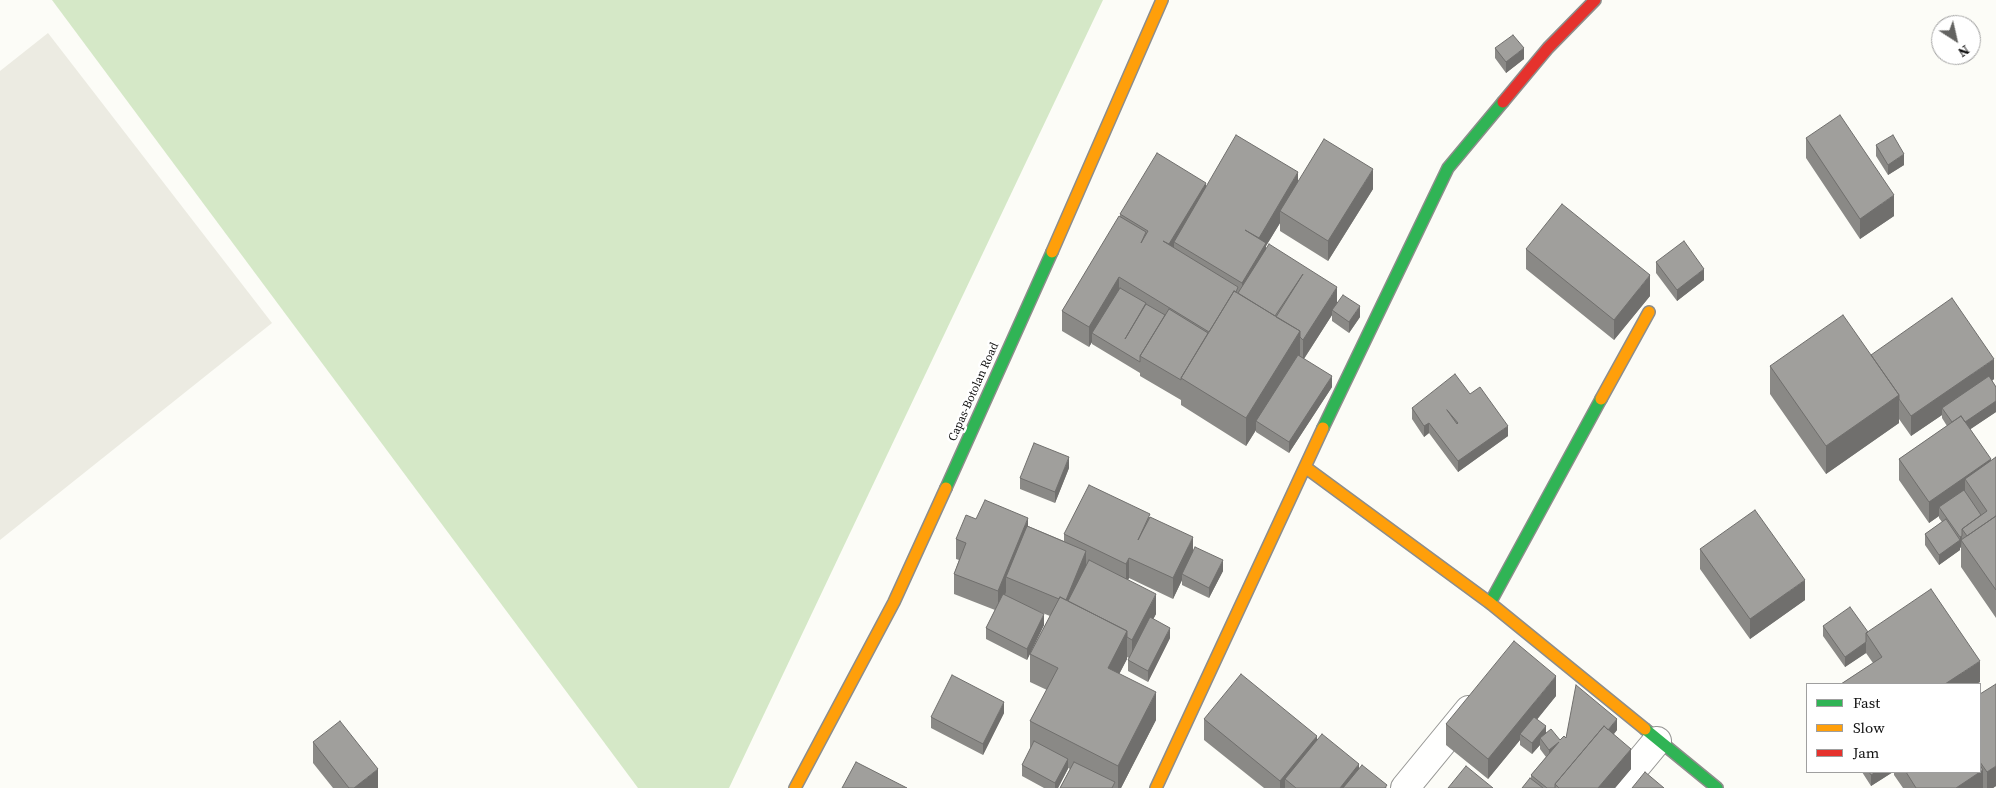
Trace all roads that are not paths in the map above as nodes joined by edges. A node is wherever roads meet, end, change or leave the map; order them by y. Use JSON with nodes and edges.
{"nodes":[{"id":1,"x":1162,"y":0,"type":"edge"},
{"id":2,"x":1596,"y":0,"type":"edge"},
{"id":3,"x":1650,"y":312,"type":"dead end"},
{"id":4,"x":1305,"y":467,"type":"junction"},
{"id":5,"x":1490,"y":603,"type":"junction"},
{"id":6,"x":1530,"y":636,"type":"junction"},
{"id":7,"x":1511,"y":659,"type":"edge"},
{"id":8,"x":1486,"y":689,"type":"edge"},
{"id":9,"x":1657,"y":741,"type":"junction"},
{"id":10,"x":795,"y":788,"type":"edge"},
{"id":11,"x":1156,"y":788,"type":"edge"},
{"id":12,"x":1405,"y":788,"type":"edge"},
{"id":13,"x":1618,"y":788,"type":"edge"},
{"id":14,"x":1717,"y":788,"type":"edge"}],
"edges":[{"from":1,"to":10,"type":"street","name":"Capas-Botolan Road"},
{"from":2,"to":4,"type":"street"},
{"from":3,"to":5,"type":"street"},
{"from":4,"to":5,"type":"street"},
{"from":4,"to":11,"type":"street"},
{"from":5,"to":6,"type":"street"},
{"from":6,"to":7,"type":"street"},
{"from":6,"to":9,"type":"street"},
{"from":8,"to":12,"type":"street"},
{"from":9,"to":13,"type":"street"},
{"from":9,"to":14,"type":"street"}]}
